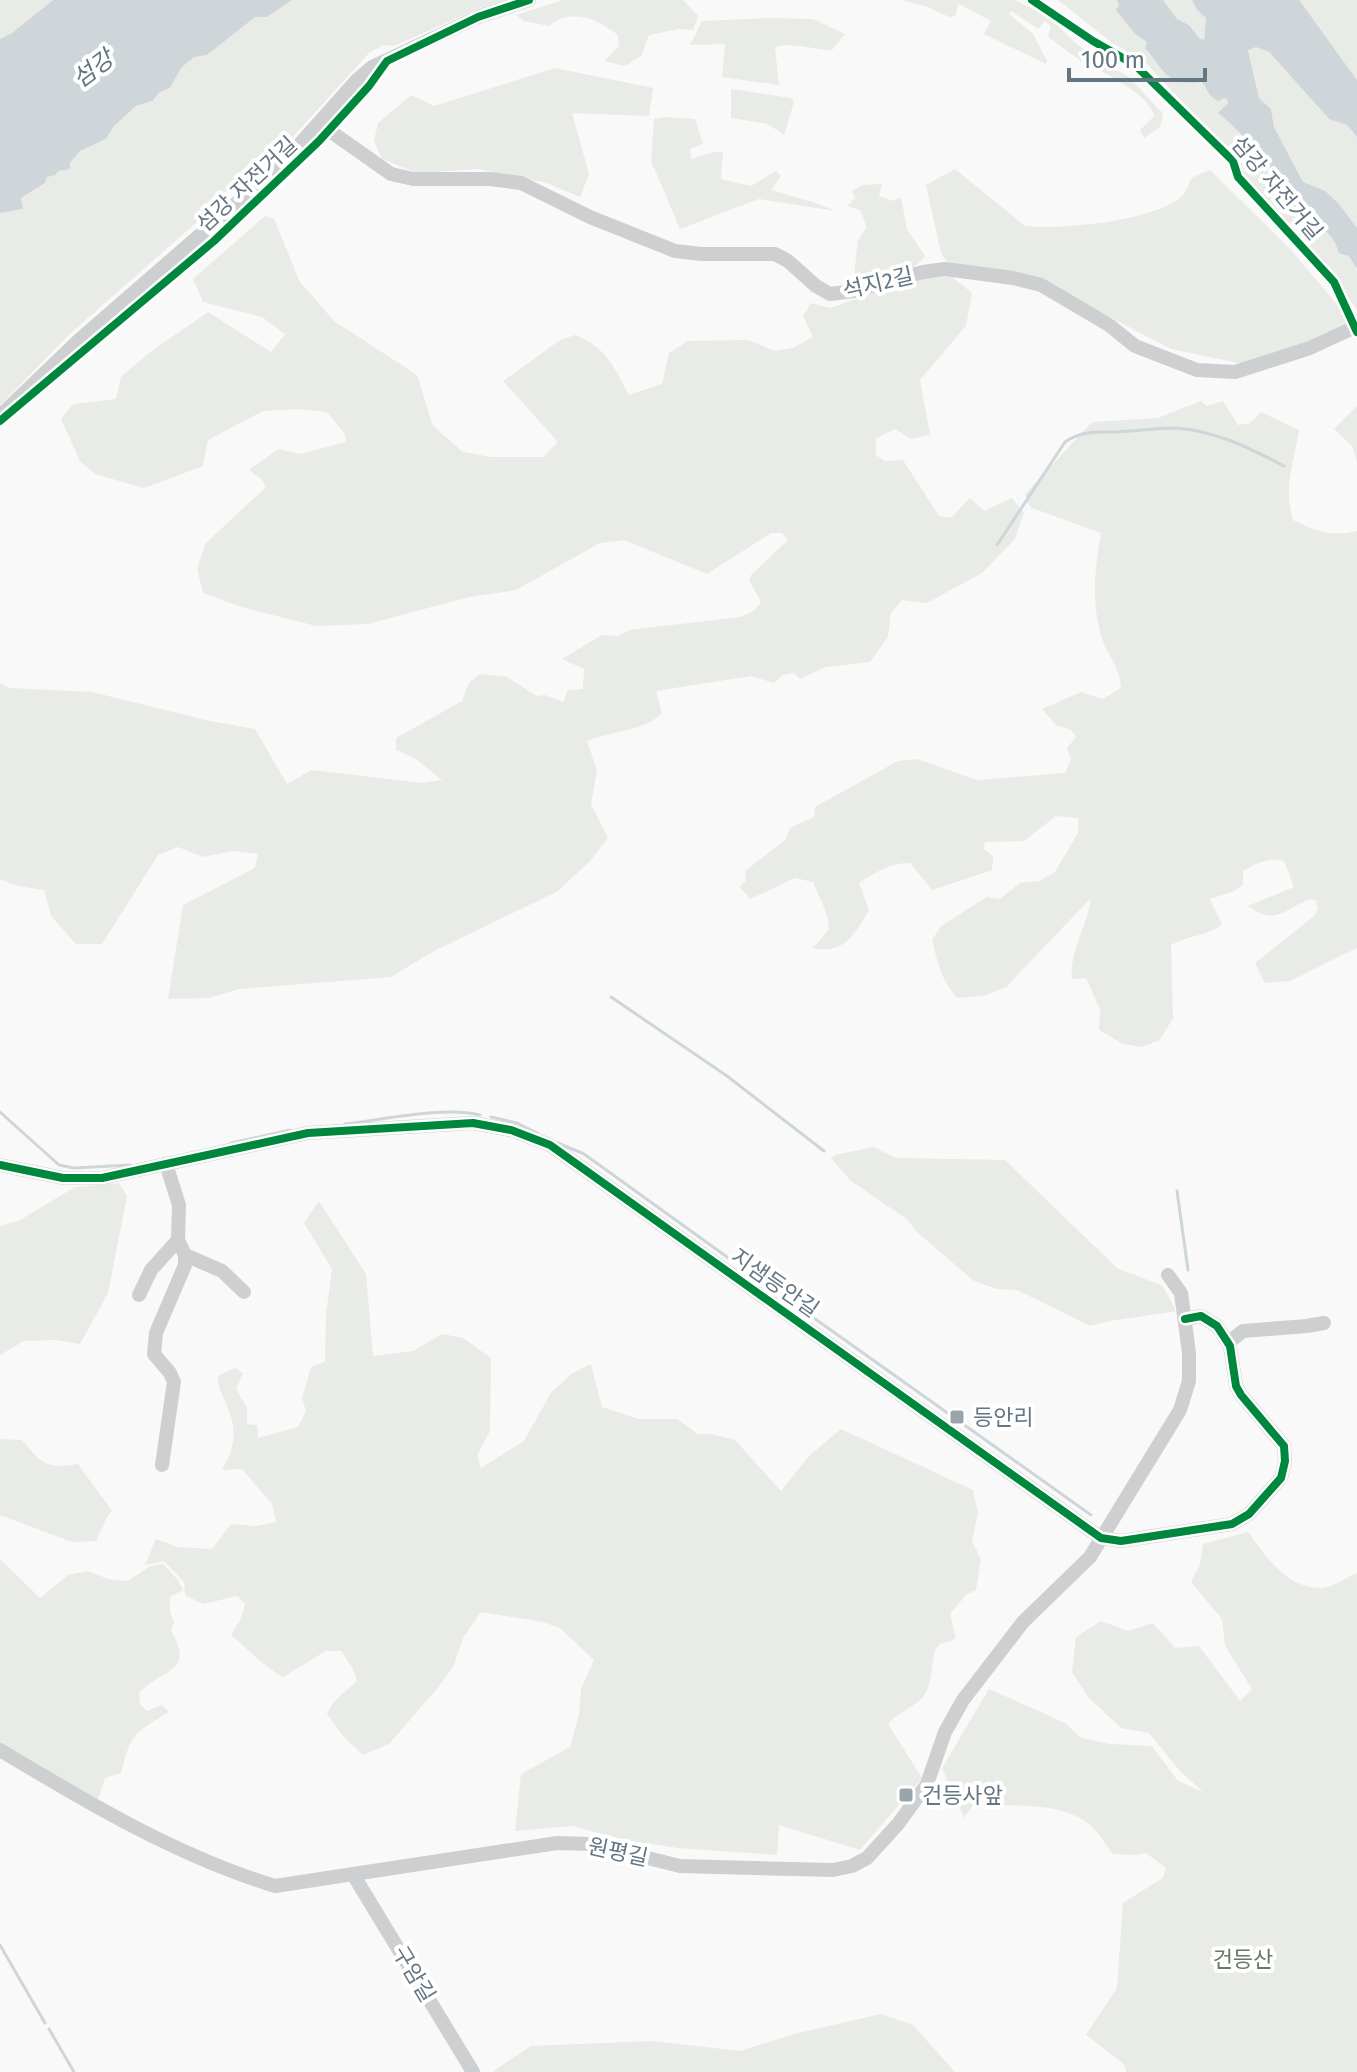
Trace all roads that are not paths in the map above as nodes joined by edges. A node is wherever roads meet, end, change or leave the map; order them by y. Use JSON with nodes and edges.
{"nodes":[{"id":1,"x":529,"y":0,"type":"edge"},
{"id":2,"x":320,"y":124,"type":"junction"},
{"id":3,"x":1353,"y":328,"type":"dead end"},
{"id":4,"x":0,"y":416,"type":"edge"},
{"id":5,"x":166,"y":1164,"type":"junction"},
{"id":6,"x":0,"y":1165,"type":"edge"},
{"id":7,"x":178,"y":1240,"type":"junction"},
{"id":8,"x":185,"y":1255,"type":"junction"},
{"id":9,"x":1168,"y":1275,"type":"dead end"},
{"id":10,"x":244,"y":1292,"type":"dead end"},
{"id":11,"x":139,"y":1295,"type":"dead end"},
{"id":12,"x":1185,"y":1319,"type":"junction"},
{"id":13,"x":1324,"y":1323,"type":"dead end"},
{"id":14,"x":1228,"y":1343,"type":"junction"},
{"id":15,"x":162,"y":1465,"type":"dead end"},
{"id":16,"x":1101,"y":1538,"type":"junction"},
{"id":17,"x":0,"y":1750,"type":"edge"},
{"id":18,"x":354,"y":1876,"type":"junction"},
{"id":19,"x":473,"y":2072,"type":"edge"}],
"edges":[{"from":1,"to":2,"type":"street"},
{"from":2,"to":3,"type":"street","name":"석지2길"},
{"from":2,"to":4,"type":"street"},
{"from":5,"to":6,"type":"street","name":"지샘등안길"},
{"from":5,"to":7,"type":"street"},
{"from":5,"to":16,"type":"street","name":"지샘등안길"},
{"from":7,"to":8,"type":"street"},
{"from":7,"to":11,"type":"street"},
{"from":8,"to":10,"type":"street"},
{"from":8,"to":15,"type":"street"},
{"from":9,"to":12,"type":"street"},
{"from":12,"to":14,"type":"street"},
{"from":12,"to":16,"type":"street"},
{"from":13,"to":14,"type":"street"},
{"from":14,"to":16,"type":"street"},
{"from":16,"to":18,"type":"street","name":"원평길"},
{"from":17,"to":18,"type":"street","name":"원평길"},
{"from":18,"to":19,"type":"street","name":"구암길"}]}
